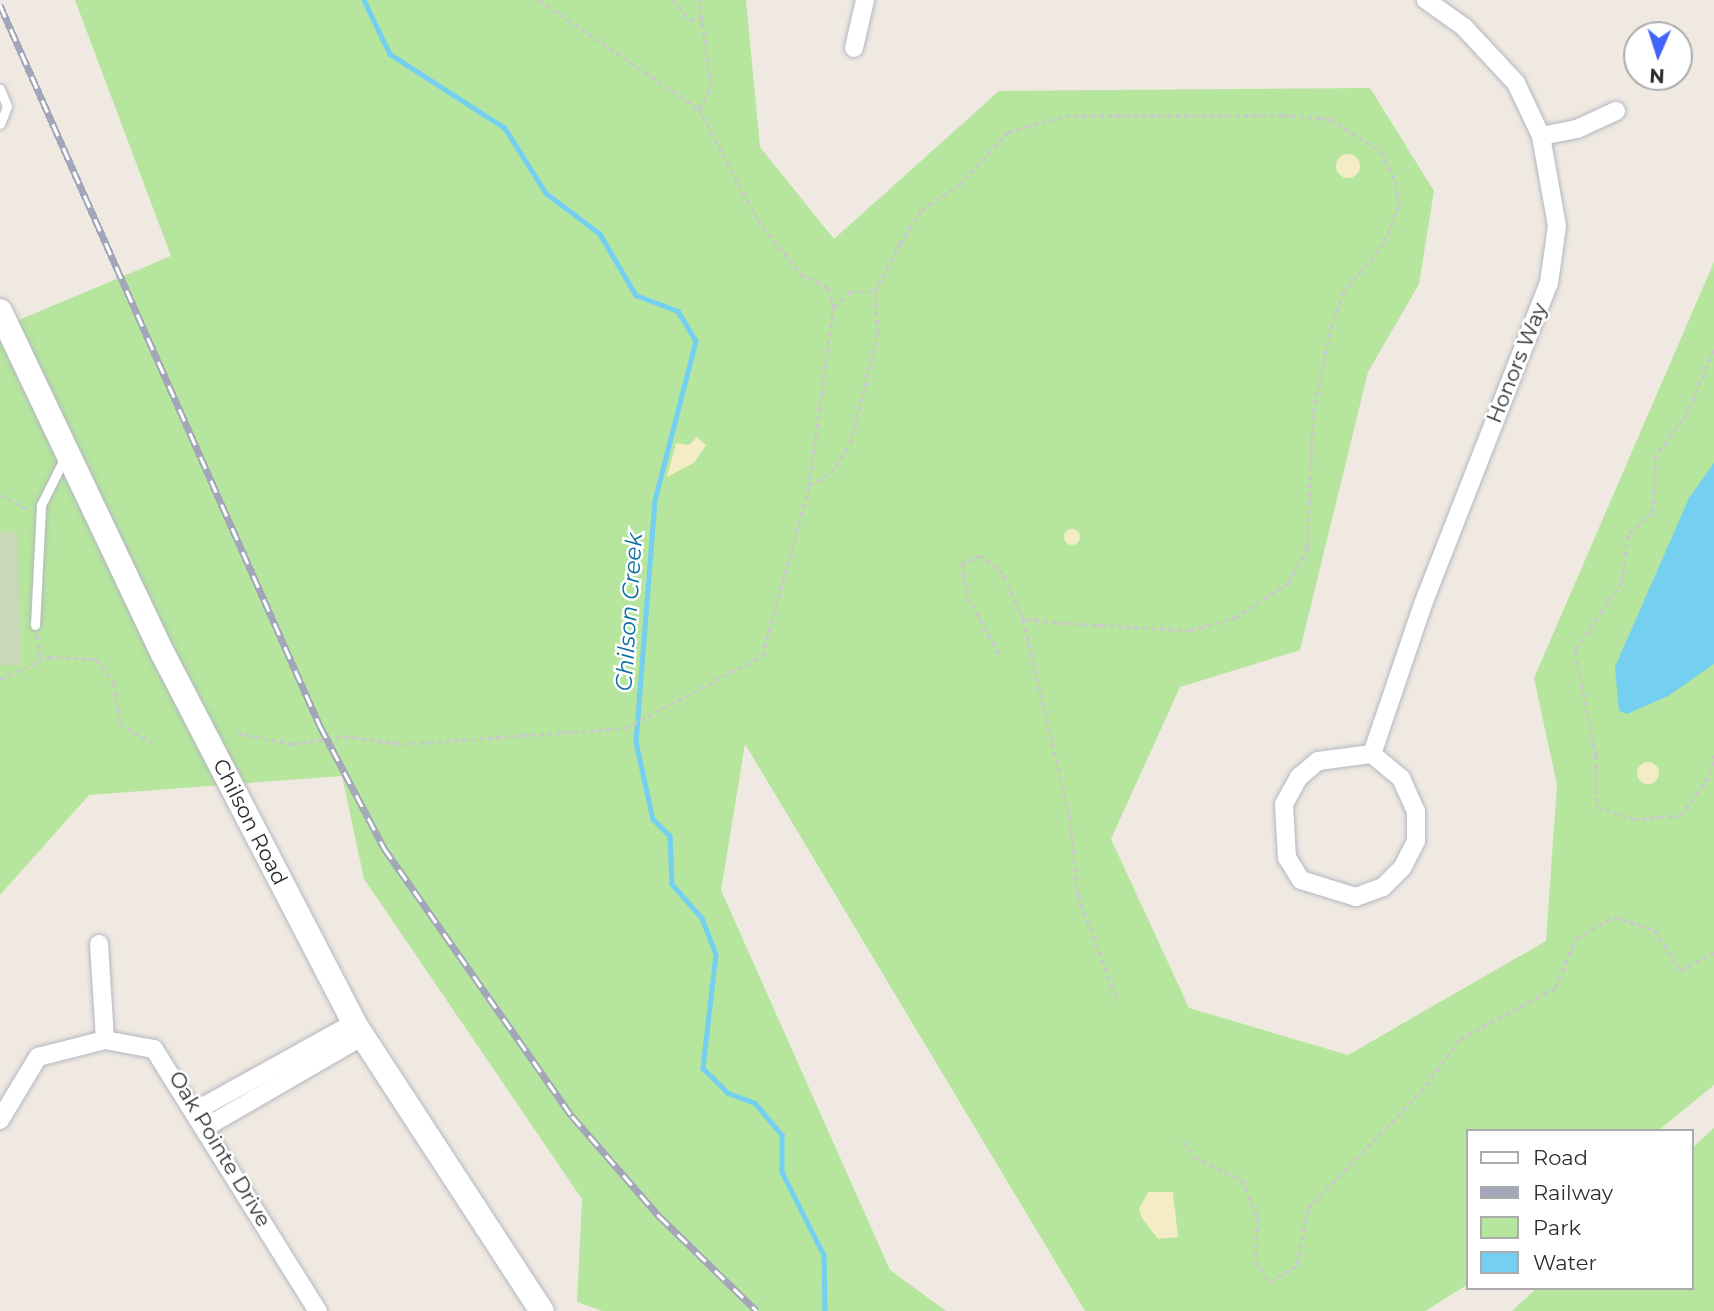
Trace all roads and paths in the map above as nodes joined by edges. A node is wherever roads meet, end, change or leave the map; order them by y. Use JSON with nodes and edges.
{"nodes":[{"id":1,"x":539,"y":0,"type":"edge"},
{"id":2,"x":673,"y":0,"type":"edge"},
{"id":3,"x":699,"y":0,"type":"edge"},
{"id":4,"x":865,"y":0,"type":"edge"},
{"id":5,"x":1426,"y":0,"type":"edge"},
{"id":6,"x":702,"y":19,"type":"dead end"},
{"id":7,"x":854,"y":48,"type":"dead end"},
{"id":8,"x":0,"y":89,"type":"edge"},
{"id":9,"x":699,"y":109,"type":"junction"},
{"id":10,"x":1616,"y":111,"type":"dead end"},
{"id":11,"x":0,"y":124,"type":"edge"},
{"id":12,"x":1541,"y":136,"type":"junction"},
{"id":13,"x":874,"y":292,"type":"junction"},
{"id":14,"x":834,"y":306,"type":"junction"},
{"id":15,"x":0,"y":311,"type":"edge"},
{"id":16,"x":1714,"y":350,"type":"edge"},
{"id":17,"x":66,"y":456,"type":"junction"},
{"id":18,"x":809,"y":485,"type":"junction"},
{"id":19,"x":0,"y":495,"type":"edge"},
{"id":20,"x":41,"y":517,"type":"junction"},
{"id":21,"x":1023,"y":619,"type":"junction"},
{"id":22,"x":35,"y":625,"type":"joint"},
{"id":23,"x":1000,"y":656,"type":"dead end"},
{"id":24,"x":40,"y":660,"type":"junction"},
{"id":25,"x":0,"y":679,"type":"edge"},
{"id":26,"x":237,"y":733,"type":"dead end"},
{"id":27,"x":153,"y":743,"type":"dead end"},
{"id":28,"x":1372,"y":754,"type":"junction"},
{"id":29,"x":1714,"y":755,"type":"edge"},
{"id":30,"x":99,"y":944,"type":"dead end"},
{"id":31,"x":1714,"y":953,"type":"edge"},
{"id":32,"x":1118,"y":1001,"type":"dead end"},
{"id":33,"x":358,"y":1029,"type":"junction"},
{"id":34,"x":105,"y":1040,"type":"junction"},
{"id":35,"x":197,"y":1110,"type":"junction"},
{"id":36,"x":0,"y":1121,"type":"edge"},
{"id":37,"x":206,"y":1126,"type":"junction"},
{"id":38,"x":1183,"y":1141,"type":"dead end"},
{"id":39,"x":318,"y":1311,"type":"edge"},
{"id":40,"x":542,"y":1311,"type":"edge"}],
"edges":[{"from":1,"to":9,"type":"path"},
{"from":2,"to":6,"type":"path"},
{"from":3,"to":9,"type":"path"},
{"from":4,"to":7,"type":"street"},
{"from":5,"to":12,"type":"street","name":"Honors Way"},
{"from":8,"to":11,"type":"lane"},
{"from":9,"to":14,"type":"path"},
{"from":10,"to":12,"type":"street"},
{"from":12,"to":28,"type":"street","name":"Honors Way"},
{"from":13,"to":14,"type":"path"},
{"from":13,"to":18,"type":"path"},
{"from":13,"to":21,"type":"path"},
{"from":14,"to":18,"type":"path"},
{"from":15,"to":17,"type":"main road","name":"Chilson Road"},
{"from":16,"to":29,"type":"path"},
{"from":17,"to":20,"type":"lane"},
{"from":17,"to":33,"type":"main road","name":"Chilson Road"},
{"from":18,"to":26,"type":"path"},
{"from":19,"to":20,"type":"path"},
{"from":20,"to":22,"type":"lane"},
{"from":21,"to":23,"type":"path"},
{"from":21,"to":32,"type":"path"},
{"from":22,"to":24,"type":"path"},
{"from":24,"to":25,"type":"path"},
{"from":24,"to":27,"type":"path"},
{"from":28,"to":28,"type":"street"},
{"from":30,"to":34,"type":"street"},
{"from":31,"to":38,"type":"path"},
{"from":33,"to":35,"type":"street"},
{"from":33,"to":37,"type":"street"},
{"from":33,"to":40,"type":"main road","name":"Chilson Road"},
{"from":34,"to":35,"type":"street","name":"Oak Pointe Drive"},
{"from":34,"to":36,"type":"street","name":"Oak Pointe Drive"},
{"from":35,"to":37,"type":"street","name":"Oak Pointe Drive"},
{"from":37,"to":39,"type":"street","name":"Oak Pointe Drive"}]}
